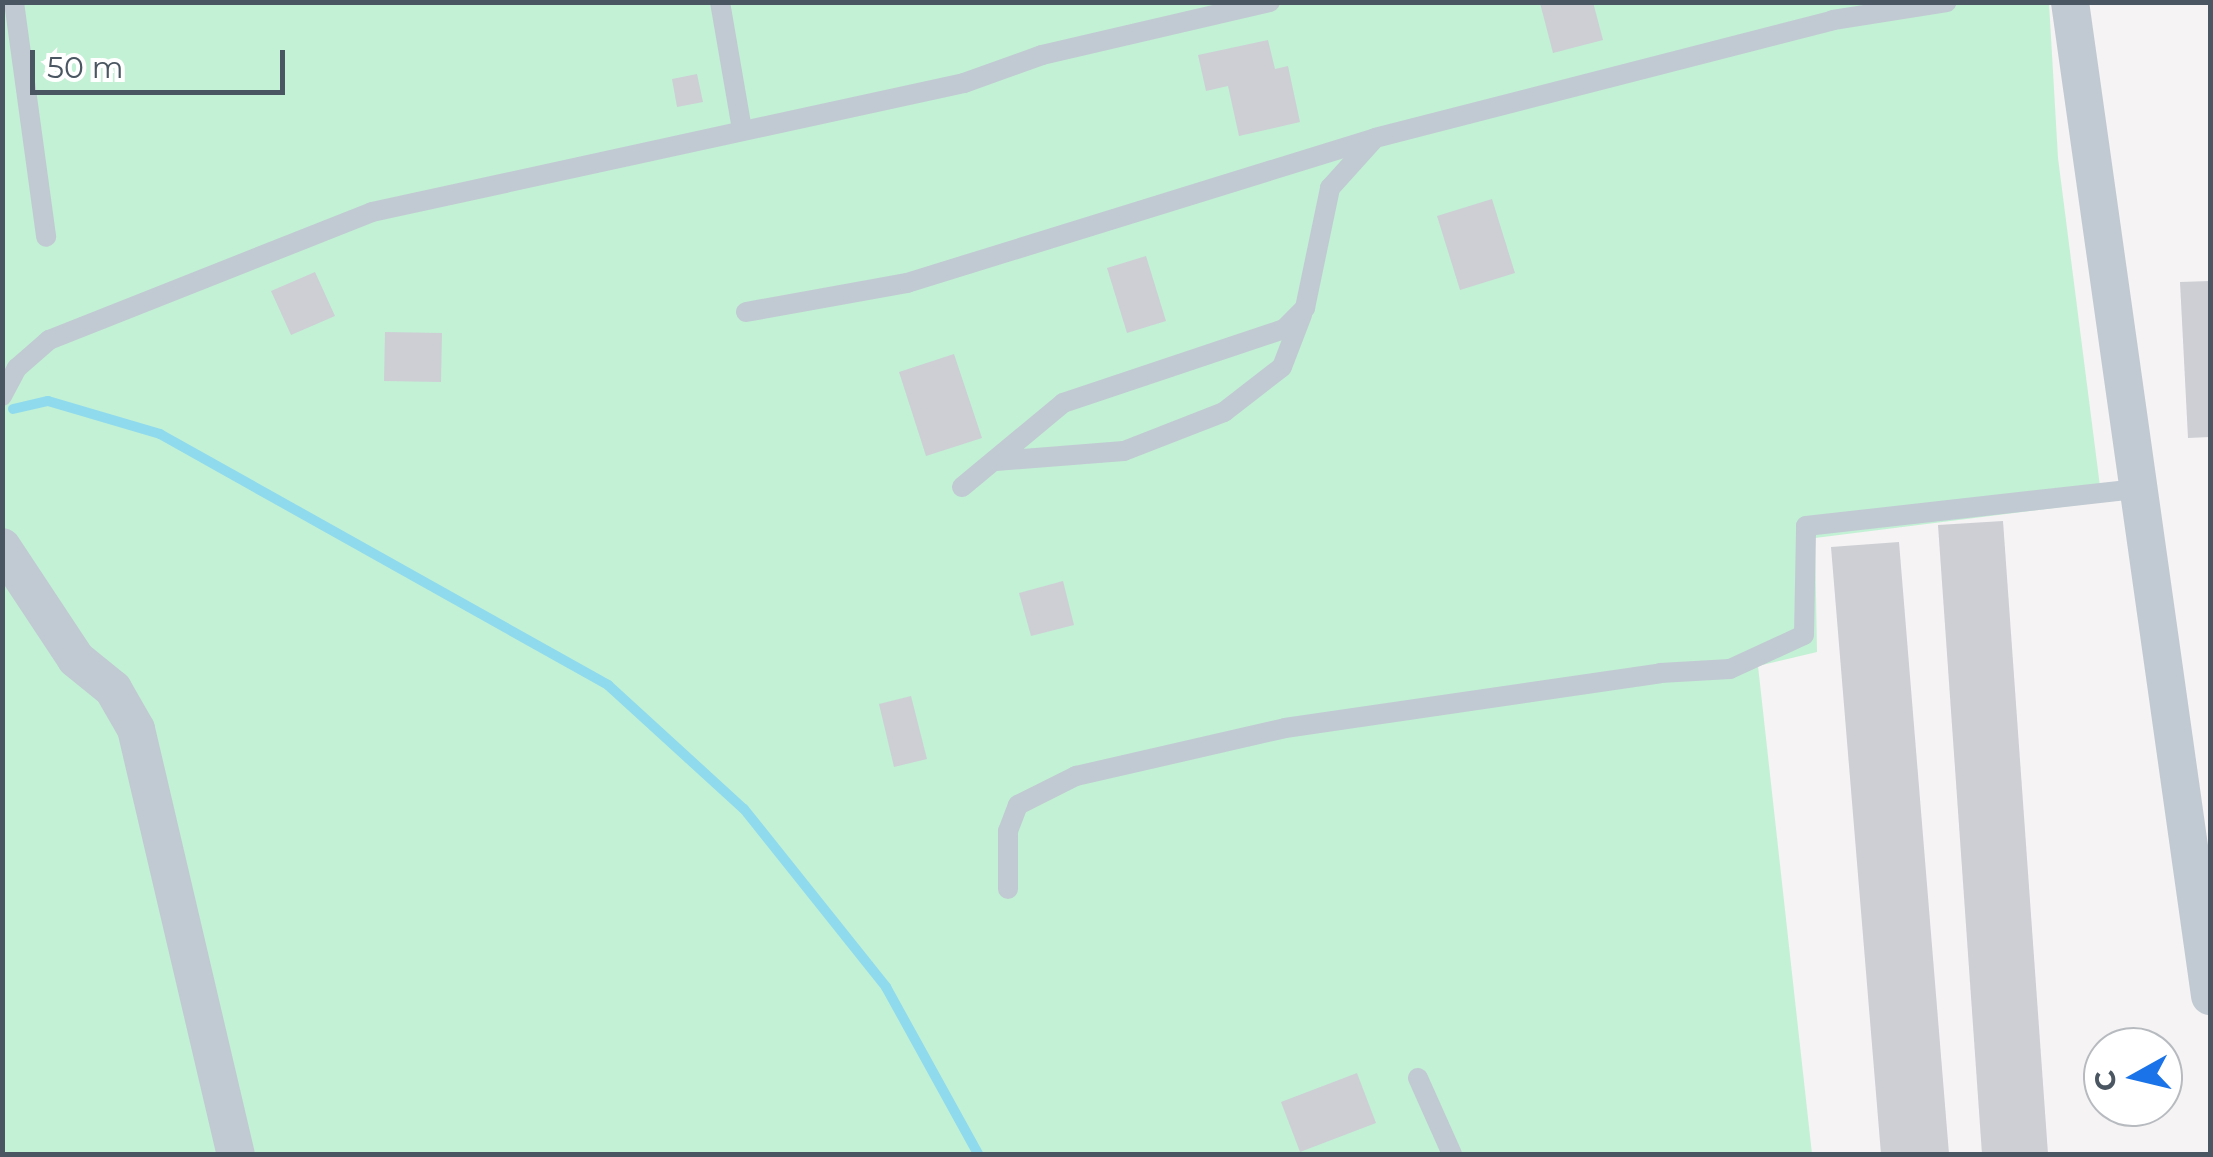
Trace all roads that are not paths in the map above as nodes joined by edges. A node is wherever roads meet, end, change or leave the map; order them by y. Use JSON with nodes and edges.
{"nodes":[{"id":1,"x":14,"y":2,"type":"edge"},
{"id":2,"x":720,"y":2,"type":"edge"},
{"id":3,"x":1270,"y":2,"type":"edge"},
{"id":4,"x":1946,"y":2,"type":"edge"},
{"id":5,"x":2070,"y":2,"type":"edge"},
{"id":6,"x":1240,"y":6,"type":"edge"},
{"id":7,"x":742,"y":130,"type":"junction"},
{"id":8,"x":1375,"y":138,"type":"junction"},
{"id":9,"x":46,"y":236,"type":"dead end"},
{"id":10,"x":1305,"y":308,"type":"junction"},
{"id":11,"x":746,"y":312,"type":"dead end"},
{"id":12,"x":2,"y":396,"type":"edge"},
{"id":13,"x":996,"y":461,"type":"junction"},
{"id":14,"x":962,"y":487,"type":"dead end"},
{"id":15,"x":2135,"y":489,"type":"junction"},
{"id":16,"x":2,"y":547,"type":"edge"},
{"id":17,"x":1008,"y":889,"type":"dead end"},
{"id":18,"x":2210,"y":996,"type":"edge"},
{"id":19,"x":1418,"y":1078,"type":"dead end"},
{"id":20,"x":236,"y":1154,"type":"edge"},
{"id":21,"x":1452,"y":1154,"type":"edge"}],
"edges":[{"from":1,"to":9,"type":"lane"},
{"from":2,"to":7,"type":"lane"},
{"from":3,"to":6,"type":"lane"},
{"from":4,"to":8,"type":"lane"},
{"from":5,"to":15,"type":"street"},
{"from":6,"to":7,"type":"lane"},
{"from":7,"to":12,"type":"lane"},
{"from":8,"to":10,"type":"lane"},
{"from":8,"to":11,"type":"lane"},
{"from":10,"to":13,"type":"lane"},
{"from":10,"to":13,"type":"lane"},
{"from":13,"to":14,"type":"lane"},
{"from":15,"to":17,"type":"lane"},
{"from":15,"to":18,"type":"street"},
{"from":16,"to":20,"type":"street"},
{"from":19,"to":21,"type":"lane"}]}
